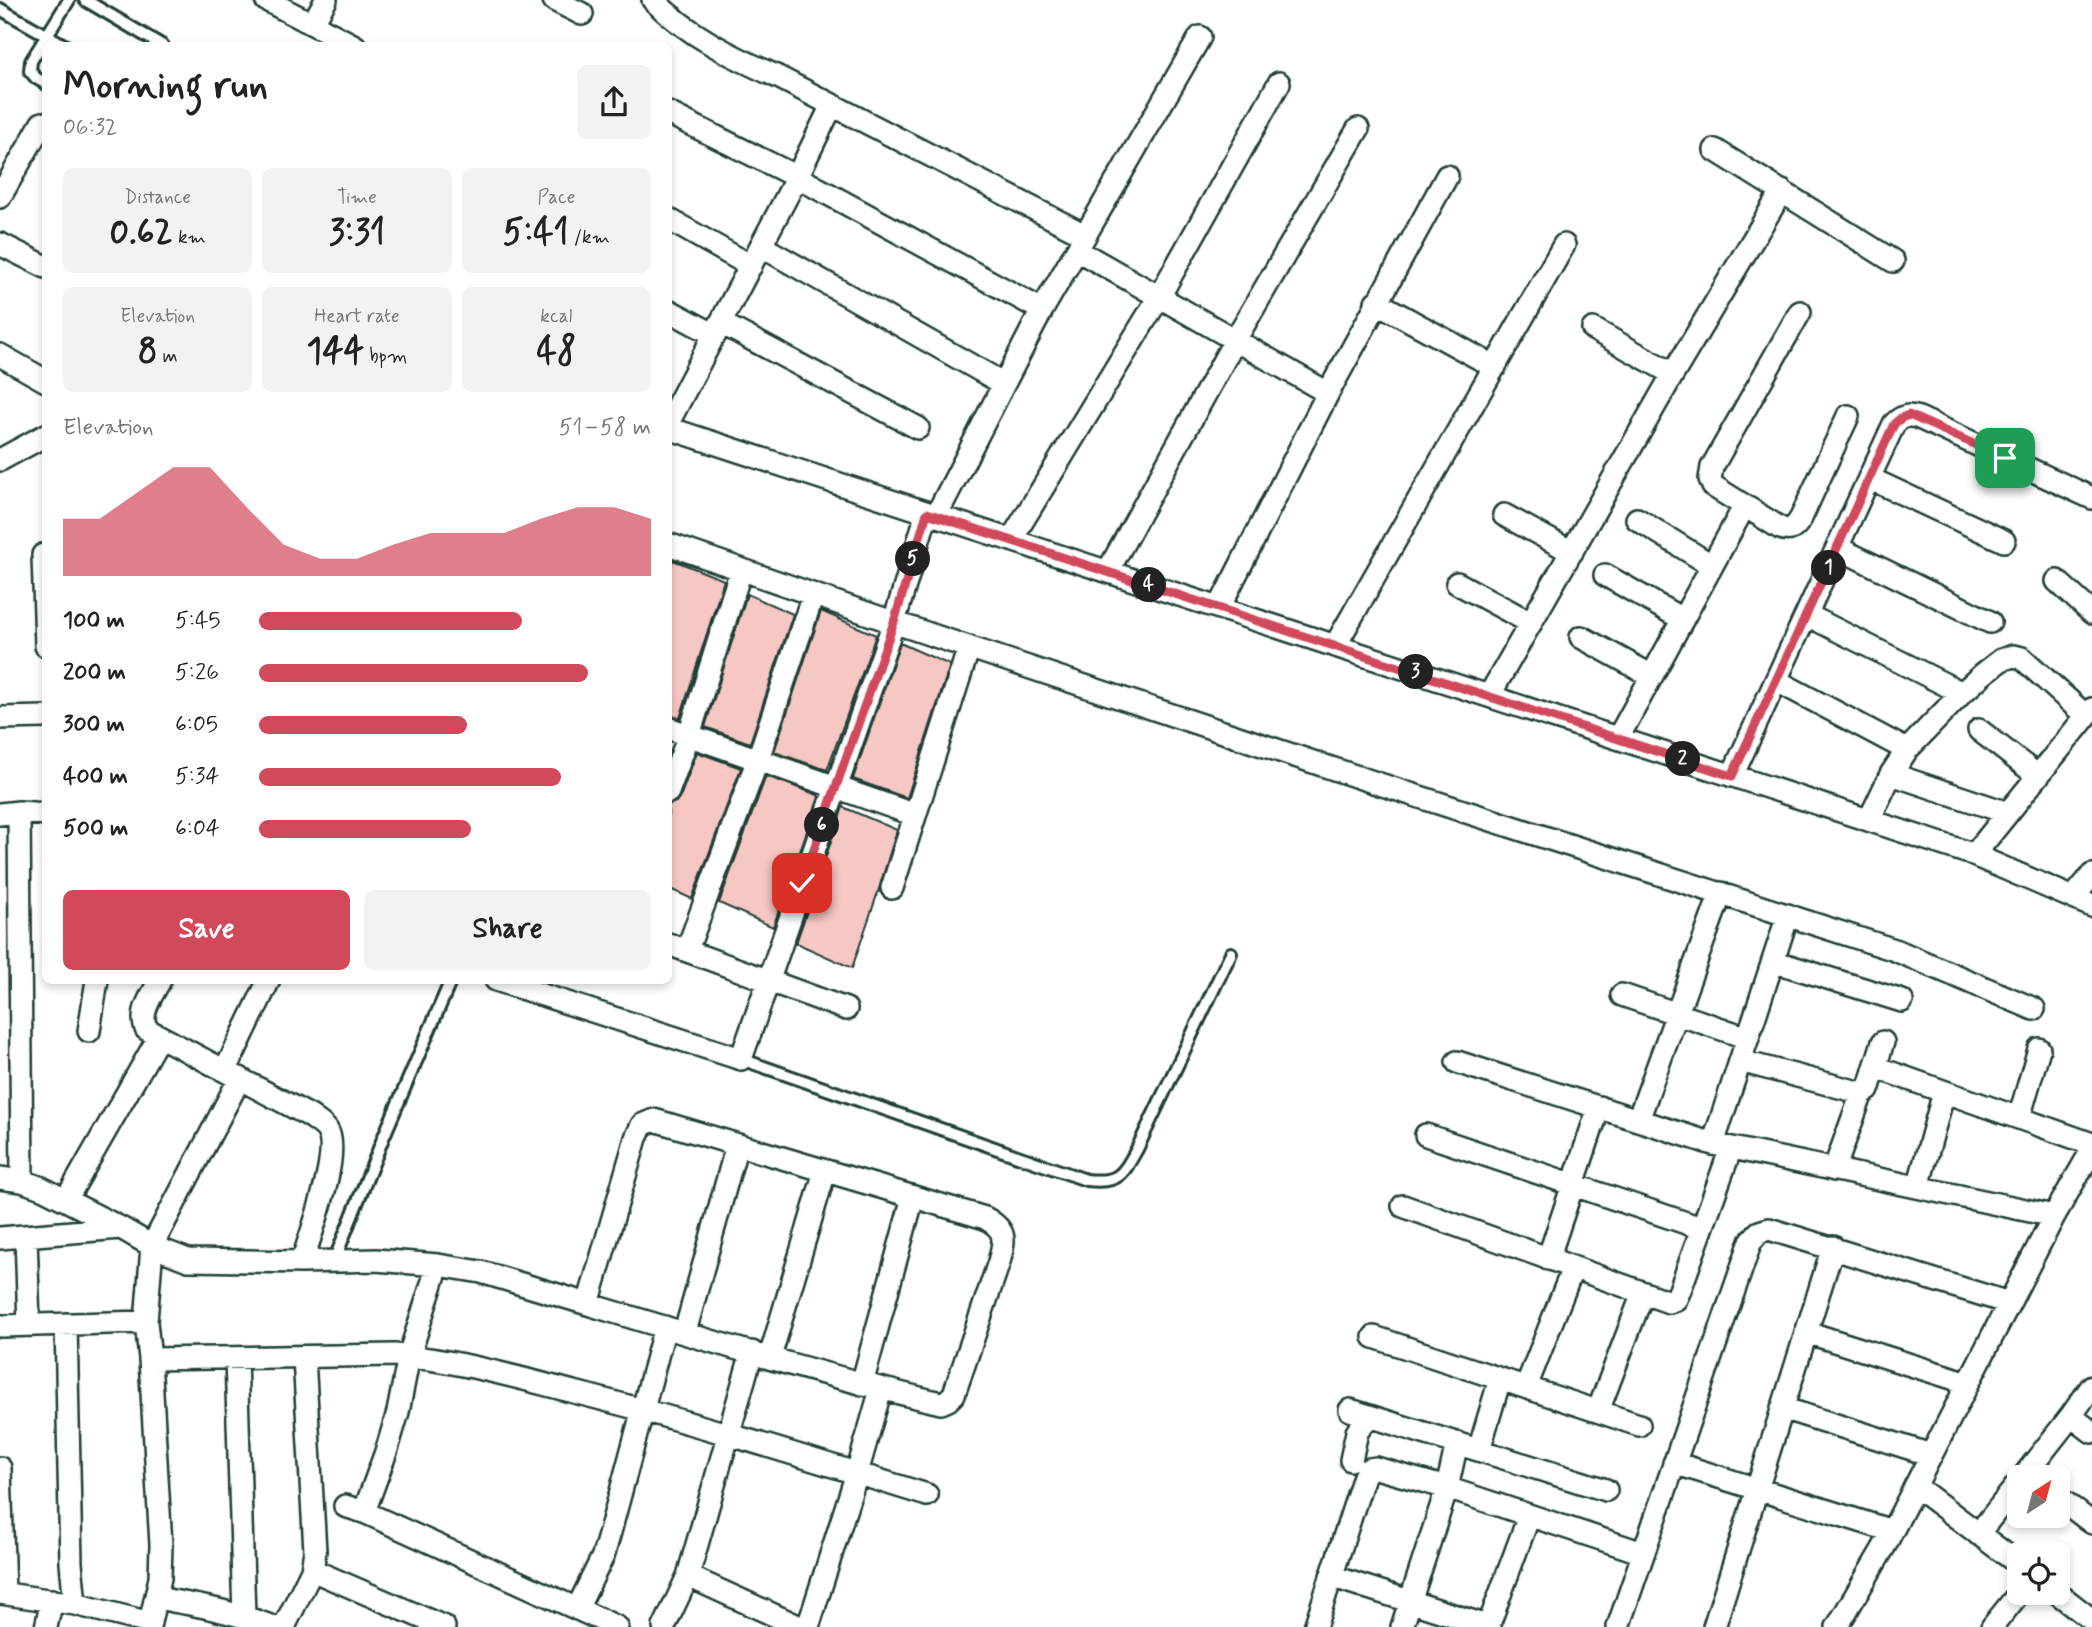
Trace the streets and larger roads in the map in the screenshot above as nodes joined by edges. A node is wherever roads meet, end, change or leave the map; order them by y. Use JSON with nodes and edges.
{"nodes":[{"id":1,"x":266,"y":0,"type":"edge"},
{"id":2,"x":326,"y":0,"type":"edge"},
{"id":3,"x":554,"y":0,"type":"edge"},
{"id":4,"x":653,"y":0,"type":"edge"},
{"id":5,"x":582,"y":14,"type":"dead end"},
{"id":6,"x":312,"y":24,"type":"junction"},
{"id":7,"x":1200,"y":37,"type":"dead end"},
{"id":8,"x":347,"y":42,"type":"edge"},
{"id":9,"x":1279,"y":83,"type":"dead end"},
{"id":10,"x":832,"y":105,"type":"junction"},
{"id":11,"x":672,"y":115,"type":"edge"},
{"id":12,"x":42,"y":123,"type":"dead end"},
{"id":13,"x":1358,"y":129,"type":"dead end"},
{"id":14,"x":1715,"y":150,"type":"dead end"},
{"id":15,"x":1447,"y":176,"type":"dead end"},
{"id":16,"x":797,"y":177,"type":"junction"},
{"id":17,"x":1782,"y":191,"type":"junction"},
{"id":18,"x":0,"y":197,"type":"edge"},
{"id":19,"x":672,"y":221,"type":"edge"},
{"id":20,"x":1081,"y":243,"type":"junction"},
{"id":21,"x":0,"y":244,"type":"edge"},
{"id":22,"x":1564,"y":245,"type":"dead end"},
{"id":23,"x":761,"y":246,"type":"junction"},
{"id":24,"x":1893,"y":261,"type":"dead end"},
{"id":25,"x":42,"y":265,"type":"edge"},
{"id":26,"x":751,"y":267,"type":"junction"},
{"id":27,"x":1159,"y":297,"type":"junction"},
{"id":28,"x":1376,"y":302,"type":"junction"},
{"id":29,"x":1042,"y":310,"type":"junction"},
{"id":30,"x":672,"y":312,"type":"edge"},
{"id":31,"x":1800,"y":312,"type":"dead end"},
{"id":32,"x":718,"y":329,"type":"junction"},
{"id":33,"x":1593,"y":329,"type":"dead end"},
{"id":34,"x":1235,"y":340,"type":"junction"},
{"id":35,"x":0,"y":355,"type":"edge"},
{"id":36,"x":1495,"y":367,"type":"junction"},
{"id":37,"x":1672,"y":374,"type":"junction"},
{"id":38,"x":42,"y":378,"type":"edge"},
{"id":39,"x":1004,"y":384,"type":"junction"},
{"id":40,"x":1328,"y":393,"type":"junction"},
{"id":41,"x":1847,"y":416,"type":"dead end"},
{"id":42,"x":672,"y":418,"type":"edge"},
{"id":43,"x":672,"y":427,"type":"edge"},
{"id":44,"x":918,"y":428,"type":"dead end"},
{"id":45,"x":42,"y":437,"type":"edge"},
{"id":46,"x":0,"y":460,"type":"edge"},
{"id":47,"x":1869,"y":478,"type":"junction"},
{"id":48,"x":2092,"y":498,"type":"edge"},
{"id":49,"x":1744,"y":507,"type":"junction"},
{"id":50,"x":931,"y":515,"type":"junction"},
{"id":51,"x":1504,"y":515,"type":"dead end"},
{"id":52,"x":1637,"y":519,"type":"dead end"},
{"id":53,"x":1012,"y":540,"type":"junction"},
{"id":54,"x":2004,"y":541,"type":"dead end"},
{"id":55,"x":672,"y":547,"type":"edge"},
{"id":56,"x":1838,"y":548,"type":"junction"},
{"id":57,"x":1572,"y":552,"type":"junction"},
{"id":58,"x":1711,"y":565,"type":"junction"},
{"id":59,"x":741,"y":570,"type":"junction"},
{"id":60,"x":1108,"y":571,"type":"junction"},
{"id":61,"x":1605,"y":575,"type":"dead end"},
{"id":62,"x":2057,"y":581,"type":"dead end"},
{"id":63,"x":1457,"y":583,"type":"dead end"},
{"id":64,"x":813,"y":595,"type":"junction"},
{"id":65,"x":1219,"y":608,"type":"junction"},
{"id":66,"x":2092,"y":613,"type":"edge"},
{"id":67,"x":1807,"y":615,"type":"junction"},
{"id":68,"x":1682,"y":619,"type":"junction"},
{"id":69,"x":894,"y":622,"type":"junction"},
{"id":70,"x":1990,"y":622,"type":"dead end"},
{"id":71,"x":1531,"y":624,"type":"junction"},
{"id":72,"x":1581,"y":637,"type":"dead end"},
{"id":73,"x":1335,"y":646,"type":"junction"},
{"id":74,"x":969,"y":647,"type":"junction"},
{"id":75,"x":1652,"y":676,"type":"junction"},
{"id":76,"x":1777,"y":681,"type":"junction"},
{"id":77,"x":1962,"y":693,"type":"junction"},
{"id":78,"x":1489,"y":696,"type":"junction"},
{"id":79,"x":2089,"y":712,"type":"edge"},
{"id":80,"x":42,"y":717,"type":"edge"},
{"id":81,"x":0,"y":718,"type":"edge"},
{"id":82,"x":672,"y":729,"type":"edge"},
{"id":83,"x":1979,"y":730,"type":"dead end"},
{"id":84,"x":689,"y":735,"type":"junction"},
{"id":85,"x":1618,"y":738,"type":"junction"},
{"id":86,"x":1907,"y":750,"type":"junction"},
{"id":87,"x":758,"y":759,"type":"junction"},
{"id":88,"x":1891,"y":774,"type":"junction"},
{"id":89,"x":1732,"y":776,"type":"junction"},
{"id":90,"x":2038,"y":776,"type":"junction"},
{"id":91,"x":672,"y":781,"type":"edge"},
{"id":92,"x":836,"y":786,"type":"junction"},
{"id":93,"x":9,"y":813,"type":"edge"},
{"id":94,"x":2008,"y":813,"type":"junction"},
{"id":95,"x":42,"y":814,"type":"edge"},
{"id":96,"x":915,"y":815,"type":"junction"},
{"id":97,"x":1869,"y":820,"type":"junction"},
{"id":98,"x":1974,"y":855,"type":"junction"},
{"id":99,"x":2092,"y":875,"type":"edge"},
{"id":100,"x":892,"y":888,"type":"dead end"},
{"id":101,"x":1721,"y":893,"type":"junction"},
{"id":102,"x":2083,"y":902,"type":"edge"},
{"id":103,"x":1788,"y":915,"type":"junction"},
{"id":104,"x":10,"y":916,"type":"edge"},
{"id":105,"x":678,"y":947,"type":"edge"},
{"id":106,"x":1773,"y":961,"type":"junction"},
{"id":107,"x":767,"y":981,"type":"junction"},
{"id":108,"x":96,"y":984,"type":"edge"},
{"id":109,"x":158,"y":984,"type":"edge"},
{"id":110,"x":267,"y":984,"type":"edge"},
{"id":111,"x":511,"y":984,"type":"edge"},
{"id":112,"x":1622,"y":995,"type":"dead end"},
{"id":113,"x":1902,"y":1002,"type":"dead end"},
{"id":114,"x":846,"y":1009,"type":"dead end"},
{"id":115,"x":2034,"y":1009,"type":"dead end"},
{"id":116,"x":1677,"y":1013,"type":"junction"},
{"id":117,"x":89,"y":1031,"type":"dead end"},
{"id":118,"x":159,"y":1037,"type":"junction"},
{"id":119,"x":1748,"y":1038,"type":"junction"},
{"id":120,"x":1882,"y":1042,"type":"dead end"},
{"id":121,"x":2039,"y":1049,"type":"dead end"},
{"id":122,"x":1740,"y":1061,"type":"junction"},
{"id":123,"x":1457,"y":1062,"type":"dead end"},
{"id":124,"x":1875,"y":1067,"type":"junction"},
{"id":125,"x":232,"y":1075,"type":"junction"},
{"id":126,"x":1944,"y":1092,"type":"junction"},
{"id":127,"x":1862,"y":1093,"type":"junction"},
{"id":128,"x":1599,"y":1107,"type":"junction"},
{"id":129,"x":2019,"y":1118,"type":"junction"},
{"id":130,"x":1638,"y":1120,"type":"junction"},
{"id":131,"x":1426,"y":1135,"type":"dead end"},
{"id":132,"x":2092,"y":1144,"type":"edge"},
{"id":133,"x":737,"y":1145,"type":"junction"},
{"id":134,"x":1722,"y":1146,"type":"junction"},
{"id":135,"x":2092,"y":1150,"type":"edge"},
{"id":136,"x":1834,"y":1170,"type":"junction"},
{"id":137,"x":825,"y":1171,"type":"junction"},
{"id":138,"x":0,"y":1178,"type":"edge"},
{"id":139,"x":22,"y":1181,"type":"junction"},
{"id":140,"x":1573,"y":1185,"type":"junction"},
{"id":141,"x":1918,"y":1187,"type":"junction"},
{"id":142,"x":913,"y":1197,"type":"junction"},
{"id":143,"x":66,"y":1200,"type":"junction"},
{"id":144,"x":1403,"y":1206,"type":"dead end"},
{"id":145,"x":2054,"y":1216,"type":"junction"},
{"id":146,"x":121,"y":1228,"type":"junction"},
{"id":147,"x":1701,"y":1228,"type":"junction"},
{"id":148,"x":26,"y":1236,"type":"junction"},
{"id":149,"x":0,"y":1238,"type":"edge"},
{"id":150,"x":152,"y":1246,"type":"junction"},
{"id":151,"x":1833,"y":1247,"type":"junction"},
{"id":152,"x":1548,"y":1259,"type":"junction"},
{"id":153,"x":302,"y":1262,"type":"junction"},
{"id":154,"x":438,"y":1265,"type":"junction"},
{"id":155,"x":1573,"y":1268,"type":"junction"},
{"id":156,"x":1643,"y":1293,"type":"junction"},
{"id":157,"x":2009,"y":1303,"type":"junction"},
{"id":158,"x":588,"y":1304,"type":"junction"},
{"id":159,"x":146,"y":1322,"type":"junction"},
{"id":160,"x":66,"y":1324,"type":"junction"},
{"id":161,"x":29,"y":1325,"type":"junction"},
{"id":162,"x":0,"y":1326,"type":"edge"},
{"id":163,"x":675,"y":1329,"type":"junction"},
{"id":164,"x":1806,"y":1332,"type":"junction"},
{"id":165,"x":1374,"y":1337,"type":"dead end"},
{"id":166,"x":761,"y":1355,"type":"junction"},
{"id":167,"x":409,"y":1356,"type":"junction"},
{"id":168,"x":304,"y":1357,"type":"junction"},
{"id":169,"x":236,"y":1358,"type":"junction"},
{"id":170,"x":150,"y":1359,"type":"junction"},
{"id":171,"x":1500,"y":1379,"type":"junction"},
{"id":172,"x":1968,"y":1383,"type":"junction"},
{"id":173,"x":871,"y":1386,"type":"junction"},
{"id":174,"x":2092,"y":1386,"type":"edge"},
{"id":175,"x":1526,"y":1387,"type":"junction"},
{"id":176,"x":1782,"y":1408,"type":"junction"},
{"id":177,"x":643,"y":1410,"type":"junction"},
{"id":178,"x":1598,"y":1411,"type":"junction"},
{"id":179,"x":2071,"y":1416,"type":"junction"},
{"id":180,"x":1639,"y":1425,"type":"dead end"},
{"id":181,"x":2092,"y":1432,"type":"edge"},
{"id":182,"x":729,"y":1433,"type":"junction"},
{"id":183,"x":1457,"y":1443,"type":"junction"},
{"id":184,"x":1479,"y":1450,"type":"junction"},
{"id":185,"x":1931,"y":1455,"type":"junction"},
{"id":186,"x":1351,"y":1460,"type":"dead end"},
{"id":187,"x":1674,"y":1463,"type":"junction"},
{"id":188,"x":2034,"y":1465,"type":"edge"},
{"id":189,"x":0,"y":1468,"type":"edge"},
{"id":190,"x":858,"y":1473,"type":"junction"},
{"id":191,"x":1915,"y":1486,"type":"junction"},
{"id":192,"x":1447,"y":1488,"type":"junction"},
{"id":193,"x":1757,"y":1488,"type":"junction"},
{"id":194,"x":1606,"y":1490,"type":"dead end"},
{"id":195,"x":927,"y":1495,"type":"dead end"},
{"id":196,"x":2007,"y":1499,"type":"edge"},
{"id":197,"x":2070,"y":1506,"type":"edge"},
{"id":198,"x":1529,"y":1516,"type":"junction"},
{"id":199,"x":2092,"y":1522,"type":"edge"},
{"id":200,"x":1892,"y":1531,"type":"junction"},
{"id":201,"x":1978,"y":1534,"type":"junction"},
{"id":202,"x":1643,"y":1553,"type":"junction"},
{"id":203,"x":2007,"y":1555,"type":"edge"},
{"id":204,"x":312,"y":1570,"type":"junction"},
{"id":205,"x":688,"y":1576,"type":"junction"},
{"id":206,"x":1331,"y":1576,"type":"junction"},
{"id":207,"x":2,"y":1593,"type":"edge"},
{"id":208,"x":156,"y":1598,"type":"junction"},
{"id":209,"x":52,"y":1600,"type":"junction"},
{"id":210,"x":1410,"y":1602,"type":"junction"},
{"id":211,"x":2070,"y":1603,"type":"edge"},
{"id":212,"x":75,"y":1604,"type":"junction"},
{"id":213,"x":2010,"y":1605,"type":"edge"},
{"id":214,"x":577,"y":1609,"type":"junction"},
{"id":215,"x":244,"y":1616,"type":"junction"},
{"id":216,"x":2092,"y":1620,"type":"edge"},
{"id":217,"x":149,"y":1625,"type":"edge"},
{"id":218,"x":1485,"y":1626,"type":"edge"},
{"id":219,"x":46,"y":1627,"type":"edge"},
{"id":220,"x":273,"y":1627,"type":"edge"},
{"id":221,"x":284,"y":1627,"type":"edge"},
{"id":222,"x":444,"y":1627,"type":"edge"},
{"id":223,"x":617,"y":1627,"type":"edge"},
{"id":224,"x":664,"y":1627,"type":"edge"},
{"id":225,"x":800,"y":1627,"type":"edge"},
{"id":226,"x":808,"y":1627,"type":"edge"},
{"id":227,"x":1314,"y":1627,"type":"edge"},
{"id":228,"x":1402,"y":1627,"type":"edge"},
{"id":229,"x":1618,"y":1627,"type":"edge"},
{"id":230,"x":1714,"y":1627,"type":"edge"},
{"id":231,"x":1837,"y":1627,"type":"edge"},
{"id":232,"x":1992,"y":1627,"type":"edge"}],
"edges":[{"from":1,"to":6,"type":"street"},
{"from":2,"to":6,"type":"street"},
{"from":3,"to":5,"type":"street"},
{"from":4,"to":10,"type":"street"},
{"from":6,"to":8,"type":"street"},
{"from":7,"to":20,"type":"street"},
{"from":9,"to":27,"type":"street"},
{"from":10,"to":16,"type":"street"},
{"from":10,"to":20,"type":"street"},
{"from":11,"to":16,"type":"street"},
{"from":12,"to":18,"type":"street"},
{"from":13,"to":34,"type":"street"},
{"from":14,"to":17,"type":"street"},
{"from":15,"to":28,"type":"street"},
{"from":16,"to":23,"type":"street"},
{"from":16,"to":29,"type":"street"},
{"from":17,"to":24,"type":"street"},
{"from":17,"to":37,"type":"street"},
{"from":19,"to":26,"type":"street"},
{"from":20,"to":27,"type":"street"},
{"from":20,"to":29,"type":"street"},
{"from":21,"to":25,"type":"street"},
{"from":22,"to":36,"type":"street"},
{"from":23,"to":26,"type":"street"},
{"from":23,"to":39,"type":"street"},
{"from":26,"to":32,"type":"street"},
{"from":27,"to":34,"type":"street"},
{"from":27,"to":53,"type":"street"},
{"from":28,"to":36,"type":"street"},
{"from":28,"to":40,"type":"street"},
{"from":29,"to":39,"type":"street"},
{"from":30,"to":32,"type":"street"},
{"from":31,"to":49,"type":"street"},
{"from":32,"to":42,"type":"street"},
{"from":32,"to":44,"type":"street"},
{"from":33,"to":37,"type":"street"},
{"from":34,"to":40,"type":"street"},
{"from":34,"to":60,"type":"street"},
{"from":35,"to":38,"type":"street"},
{"from":36,"to":73,"type":"street"},
{"from":37,"to":57,"type":"street"},
{"from":39,"to":50,"type":"street"},
{"from":40,"to":65,"type":"street"},
{"from":41,"to":49,"type":"street"},
{"from":43,"to":50,"type":"street"},
{"from":45,"to":46,"type":"street"},
{"from":47,"to":48,"type":"street"},
{"from":47,"to":54,"type":"street"},
{"from":47,"to":56,"type":"street"},
{"from":49,"to":58,"type":"street"},
{"from":50,"to":53,"type":"street"},
{"from":50,"to":69,"type":"street"},
{"from":51,"to":57,"type":"street"},
{"from":52,"to":58,"type":"street"},
{"from":53,"to":60,"type":"street"},
{"from":55,"to":59,"type":"street"},
{"from":56,"to":67,"type":"street"},
{"from":56,"to":70,"type":"street"},
{"from":57,"to":71,"type":"street"},
{"from":58,"to":68,"type":"street"},
{"from":59,"to":64,"type":"street"},
{"from":59,"to":84,"type":"street"},
{"from":60,"to":65,"type":"street"},
{"from":61,"to":68,"type":"street"},
{"from":62,"to":66,"type":"street"},
{"from":63,"to":71,"type":"street"},
{"from":64,"to":69,"type":"street"},
{"from":64,"to":87,"type":"street"},
{"from":65,"to":73,"type":"street"},
{"from":67,"to":76,"type":"street"},
{"from":67,"to":77,"type":"street"},
{"from":68,"to":75,"type":"street"},
{"from":69,"to":74,"type":"street"},
{"from":69,"to":92,"type":"street"},
{"from":71,"to":78,"type":"street"},
{"from":72,"to":75,"type":"street"},
{"from":73,"to":78,"type":"street"},
{"from":74,"to":96,"type":"street"},
{"from":74,"to":101,"type":"street"},
{"from":75,"to":85,"type":"street"},
{"from":76,"to":86,"type":"street"},
{"from":76,"to":89,"type":"street"},
{"from":77,"to":79,"type":"street"},
{"from":77,"to":86,"type":"street"},
{"from":78,"to":85,"type":"street"},
{"from":79,"to":90,"type":"street"},
{"from":80,"to":81,"type":"street"},
{"from":82,"to":84,"type":"street"},
{"from":83,"to":90,"type":"street"},
{"from":84,"to":87,"type":"street"},
{"from":84,"to":91,"type":"street"},
{"from":85,"to":89,"type":"street"},
{"from":86,"to":88,"type":"street"},
{"from":87,"to":92,"type":"street"},
{"from":87,"to":105,"type":"street"},
{"from":88,"to":94,"type":"street"},
{"from":88,"to":97,"type":"street"},
{"from":89,"to":97,"type":"street"},
{"from":90,"to":94,"type":"street"},
{"from":92,"to":96,"type":"street"},
{"from":92,"to":107,"type":"street"},
{"from":93,"to":95,"type":"street"},
{"from":93,"to":104,"type":"street"},
{"from":94,"to":98,"type":"street"},
{"from":96,"to":100,"type":"street"},
{"from":97,"to":98,"type":"street"},
{"from":98,"to":102,"type":"street"},
{"from":99,"to":102,"type":"street"},
{"from":101,"to":103,"type":"street"},
{"from":101,"to":116,"type":"street"},
{"from":103,"to":106,"type":"street"},
{"from":103,"to":115,"type":"street"},
{"from":104,"to":139,"type":"street"},
{"from":105,"to":107,"type":"street"},
{"from":106,"to":113,"type":"street"},
{"from":106,"to":119,"type":"street"},
{"from":107,"to":111,"type":"street"},
{"from":107,"to":114,"type":"street"},
{"from":108,"to":117,"type":"street"},
{"from":109,"to":118,"type":"street"},
{"from":110,"to":125,"type":"street"},
{"from":112,"to":116,"type":"street"},
{"from":116,"to":119,"type":"street"},
{"from":116,"to":130,"type":"street"},
{"from":118,"to":125,"type":"street"},
{"from":118,"to":143,"type":"street"},
{"from":119,"to":122,"type":"street"},
{"from":120,"to":124,"type":"street"},
{"from":121,"to":129,"type":"street"},
{"from":122,"to":127,"type":"street"},
{"from":122,"to":134,"type":"street"},
{"from":123,"to":128,"type":"street"},
{"from":124,"to":126,"type":"street"},
{"from":124,"to":127,"type":"street"},
{"from":125,"to":150,"type":"street"},
{"from":125,"to":153,"type":"street"},
{"from":126,"to":129,"type":"street"},
{"from":126,"to":141,"type":"street"},
{"from":127,"to":136,"type":"street"},
{"from":128,"to":130,"type":"street"},
{"from":128,"to":140,"type":"street"},
{"from":129,"to":132,"type":"street"},
{"from":130,"to":134,"type":"street"},
{"from":131,"to":140,"type":"street"},
{"from":133,"to":137,"type":"street"},
{"from":133,"to":158,"type":"street"},
{"from":133,"to":163,"type":"street"},
{"from":134,"to":136,"type":"street"},
{"from":134,"to":147,"type":"street"},
{"from":135,"to":145,"type":"street"},
{"from":136,"to":141,"type":"street"},
{"from":137,"to":142,"type":"street"},
{"from":137,"to":166,"type":"street"},
{"from":138,"to":139,"type":"street"},
{"from":139,"to":143,"type":"street"},
{"from":140,"to":147,"type":"street"},
{"from":140,"to":152,"type":"street"},
{"from":141,"to":145,"type":"street"},
{"from":142,"to":173,"type":"street"},
{"from":142,"to":173,"type":"street"},
{"from":143,"to":146,"type":"street"},
{"from":144,"to":152,"type":"street"},
{"from":145,"to":157,"type":"street"},
{"from":146,"to":148,"type":"street"},
{"from":146,"to":150,"type":"street"},
{"from":147,"to":156,"type":"street"},
{"from":148,"to":149,"type":"street"},
{"from":148,"to":161,"type":"street"},
{"from":150,"to":153,"type":"street"},
{"from":150,"to":159,"type":"street"},
{"from":151,"to":157,"type":"street"},
{"from":151,"to":164,"type":"street"},
{"from":151,"to":187,"type":"street"},
{"from":152,"to":155,"type":"street"},
{"from":153,"to":154,"type":"street"},
{"from":154,"to":158,"type":"street"},
{"from":154,"to":167,"type":"street"},
{"from":155,"to":156,"type":"street"},
{"from":155,"to":175,"type":"street"},
{"from":156,"to":178,"type":"street"},
{"from":157,"to":172,"type":"street"},
{"from":158,"to":163,"type":"street"},
{"from":159,"to":160,"type":"street"},
{"from":159,"to":170,"type":"street"},
{"from":160,"to":161,"type":"street"},
{"from":160,"to":212,"type":"street"},
{"from":161,"to":162,"type":"street"},
{"from":163,"to":166,"type":"street"},
{"from":163,"to":177,"type":"street"},
{"from":164,"to":172,"type":"street"},
{"from":164,"to":176,"type":"street"},
{"from":165,"to":171,"type":"street"},
{"from":166,"to":173,"type":"street"},
{"from":166,"to":182,"type":"street"},
{"from":167,"to":168,"type":"street"},
{"from":167,"to":177,"type":"street"},
{"from":167,"to":214,"type":"street"},
{"from":168,"to":169,"type":"street"},
{"from":168,"to":204,"type":"street"},
{"from":169,"to":170,"type":"street"},
{"from":169,"to":215,"type":"street"},
{"from":170,"to":208,"type":"street"},
{"from":171,"to":175,"type":"street"},
{"from":171,"to":184,"type":"street"},
{"from":172,"to":185,"type":"street"},
{"from":173,"to":190,"type":"street"},
{"from":174,"to":179,"type":"street"},
{"from":175,"to":178,"type":"street"},
{"from":176,"to":185,"type":"street"},
{"from":176,"to":193,"type":"street"},
{"from":177,"to":182,"type":"street"},
{"from":177,"to":214,"type":"street"},
{"from":178,"to":180,"type":"street"},
{"from":179,"to":181,"type":"street"},
{"from":179,"to":188,"type":"street"},
{"from":182,"to":190,"type":"street"},
{"from":182,"to":205,"type":"street"},
{"from":183,"to":184,"type":"street"},
{"from":183,"to":186,"type":"street"},
{"from":183,"to":192,"type":"street"},
{"from":184,"to":194,"type":"street"},
{"from":185,"to":191,"type":"street"},
{"from":187,"to":193,"type":"street"},
{"from":187,"to":202,"type":"street"},
{"from":189,"to":207,"type":"street"},
{"from":190,"to":195,"type":"street"},
{"from":190,"to":226,"type":"street"},
{"from":191,"to":200,"type":"street"},
{"from":191,"to":201,"type":"street"},
{"from":192,"to":198,"type":"street"},
{"from":192,"to":206,"type":"street"},
{"from":192,"to":210,"type":"street"},
{"from":193,"to":200,"type":"street"},
{"from":193,"to":230,"type":"street"},
{"from":196,"to":201,"type":"street"},
{"from":197,"to":199,"type":"street"},
{"from":198,"to":202,"type":"street"},
{"from":198,"to":218,"type":"street"},
{"from":200,"to":231,"type":"street"},
{"from":201,"to":203,"type":"street"},
{"from":202,"to":229,"type":"street"},
{"from":204,"to":221,"type":"street"},
{"from":204,"to":222,"type":"street"},
{"from":205,"to":224,"type":"street"},
{"from":205,"to":225,"type":"street"},
{"from":206,"to":210,"type":"street"},
{"from":206,"to":227,"type":"street"},
{"from":207,"to":209,"type":"street"},
{"from":208,"to":215,"type":"street"},
{"from":208,"to":217,"type":"street"},
{"from":209,"to":212,"type":"street"},
{"from":209,"to":219,"type":"street"},
{"from":210,"to":218,"type":"street"},
{"from":210,"to":228,"type":"street"},
{"from":211,"to":216,"type":"street"},
{"from":212,"to":217,"type":"street"},
{"from":213,"to":232,"type":"street"},
{"from":214,"to":223,"type":"street"},
{"from":215,"to":220,"type":"street"}]}
